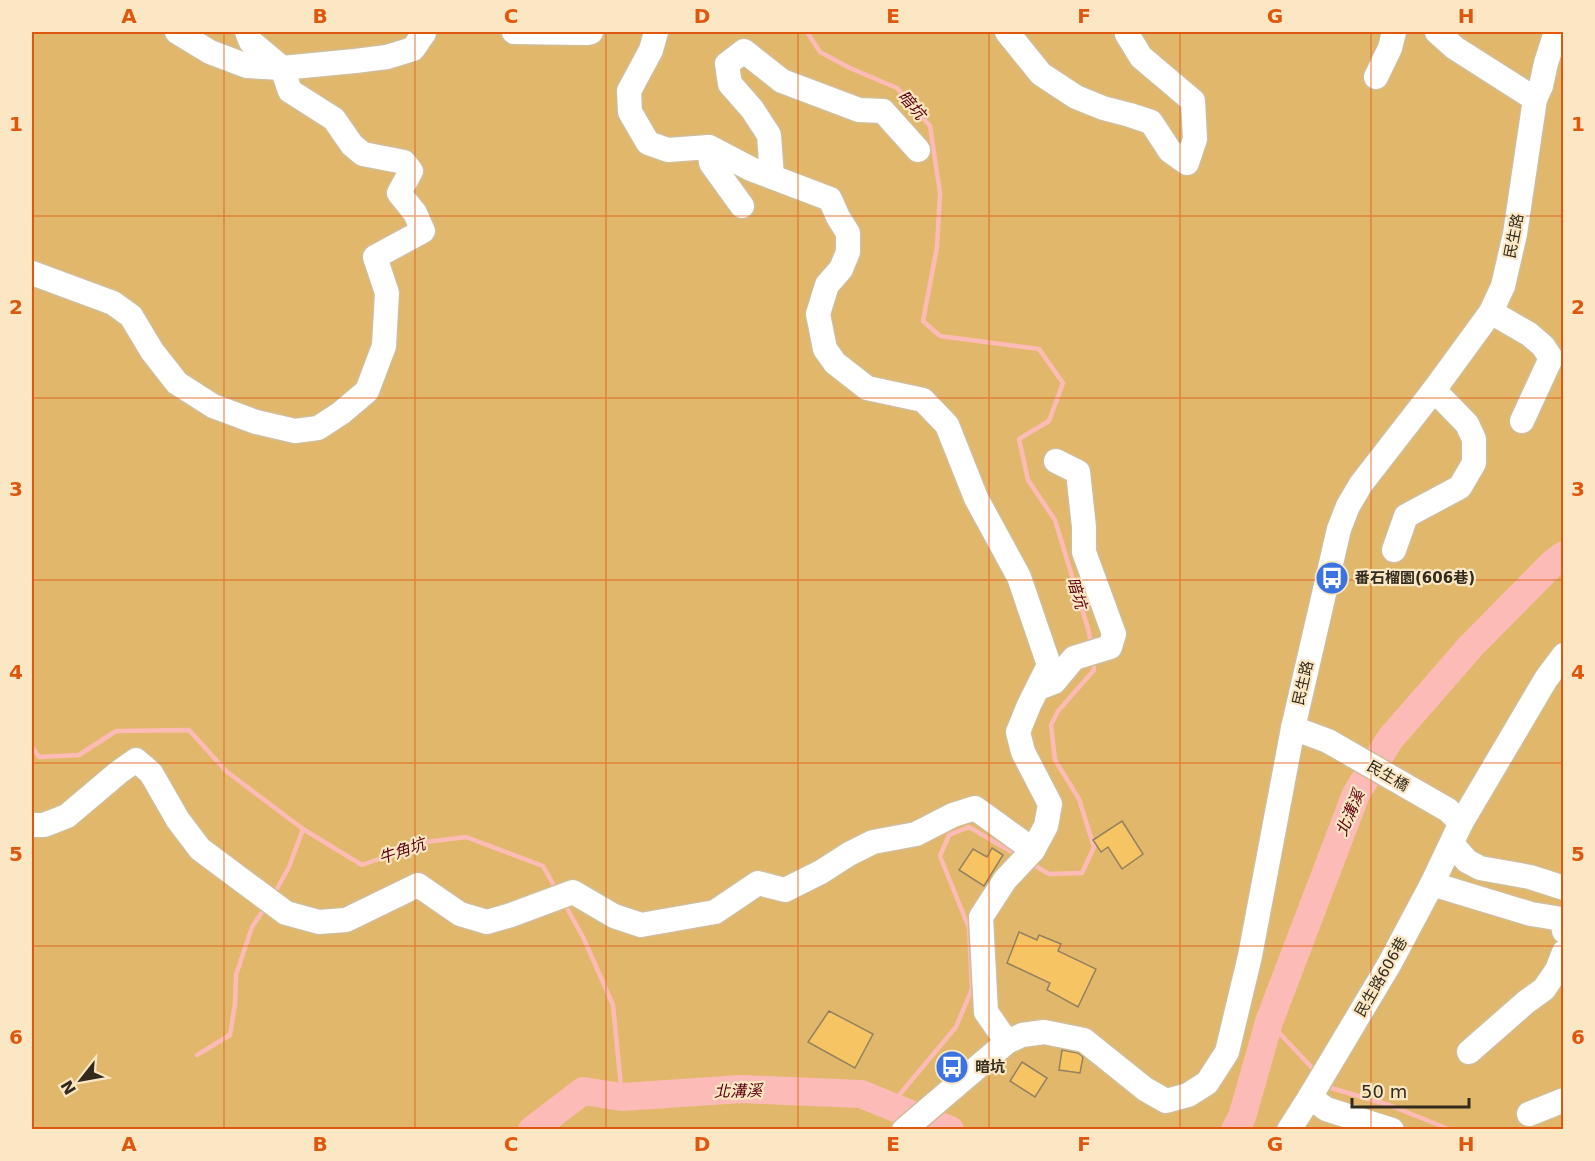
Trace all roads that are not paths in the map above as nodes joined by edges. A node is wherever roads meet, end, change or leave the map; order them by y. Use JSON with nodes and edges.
{"nodes":[{"id":1,"x":177,"y":32,"type":"edge"},
{"id":2,"x":247,"y":32,"type":"edge"},
{"id":3,"x":424,"y":32,"type":"edge"},
{"id":4,"x":514,"y":32,"type":"edge"},
{"id":5,"x":591,"y":32,"type":"edge"},
{"id":6,"x":656,"y":32,"type":"edge"},
{"id":7,"x":1006,"y":32,"type":"edge"},
{"id":8,"x":1128,"y":32,"type":"edge"},
{"id":9,"x":1394,"y":32,"type":"edge"},
{"id":10,"x":1437,"y":32,"type":"edge"},
{"id":11,"x":1556,"y":32,"type":"edge"},
{"id":12,"x":282,"y":68,"type":"junction"},
{"id":13,"x":1376,"y":77,"type":"dead end"},
{"id":14,"x":1535,"y":99,"type":"junction"},
{"id":15,"x":709,"y":147,"type":"junction"},
{"id":16,"x":918,"y":150,"type":"dead end"},
{"id":17,"x":772,"y":177,"type":"junction"},
{"id":18,"x":742,"y":206,"type":"dead end"},
{"id":19,"x":32,"y":273,"type":"edge"},
{"id":20,"x":1491,"y":312,"type":"junction"},
{"id":21,"x":1434,"y":390,"type":"junction"},
{"id":22,"x":1522,"y":421,"type":"dead end"},
{"id":23,"x":1056,"y":461,"type":"dead end"},
{"id":24,"x":1394,"y":550,"type":"dead end"},
{"id":25,"x":1563,"y":655,"type":"edge"},
{"id":26,"x":1039,"y":688,"type":"junction"},
{"id":27,"x":1293,"y":728,"type":"junction"},
{"id":28,"x":32,"y":825,"type":"edge"},
{"id":29,"x":1454,"y":826,"type":"junction"},
{"id":30,"x":1033,"y":850,"type":"junction"},
{"id":31,"x":1432,"y":884,"type":"junction"},
{"id":32,"x":1563,"y":888,"type":"edge"},
{"id":33,"x":1563,"y":931,"type":"edge"},
{"id":34,"x":1563,"y":952,"type":"edge"},
{"id":35,"x":1007,"y":1042,"type":"junction"},
{"id":36,"x":1469,"y":1052,"type":"dead end"},
{"id":37,"x":1318,"y":1085,"type":"junction"},
{"id":38,"x":1563,"y":1100,"type":"edge"},
{"id":39,"x":1529,"y":1114,"type":"dead end"},
{"id":40,"x":904,"y":1130,"type":"edge"},
{"id":41,"x":1289,"y":1130,"type":"edge"},
{"id":42,"x":1392,"y":1130,"type":"edge"}],
"edges":[{"from":1,"to":12,"type":"street"},
{"from":2,"to":12,"type":"street"},
{"from":3,"to":12,"type":"street"},
{"from":4,"to":5,"type":"street"},
{"from":6,"to":15,"type":"street"},
{"from":7,"to":8,"type":"street"},
{"from":9,"to":13,"type":"street"},
{"from":10,"to":14,"type":"street"},
{"from":11,"to":14,"type":"street","name":"民生路"},
{"from":12,"to":19,"type":"street"},
{"from":14,"to":20,"type":"street","name":"民生路"},
{"from":15,"to":17,"type":"street"},
{"from":15,"to":18,"type":"street"},
{"from":16,"to":17,"type":"street"},
{"from":17,"to":26,"type":"street"},
{"from":20,"to":21,"type":"street","name":"民生路"},
{"from":20,"to":22,"type":"street"},
{"from":21,"to":24,"type":"street"},
{"from":21,"to":27,"type":"street","name":"民生路"},
{"from":23,"to":26,"type":"street"},
{"from":25,"to":29,"type":"street","name":"民生路606巷"},
{"from":26,"to":30,"type":"street"},
{"from":27,"to":29,"type":"street","name":"民生橋"},
{"from":27,"to":35,"type":"street","name":"民生路"},
{"from":28,"to":30,"type":"street"},
{"from":29,"to":31,"type":"street","name":"民生路606巷"},
{"from":29,"to":32,"type":"street","name":"民生橋"},
{"from":30,"to":35,"type":"street"},
{"from":31,"to":33,"type":"street"},
{"from":31,"to":37,"type":"street","name":"民生路606巷"},
{"from":34,"to":36,"type":"street"},
{"from":35,"to":40,"type":"street","name":"民生路"},
{"from":37,"to":41,"type":"street","name":"民生路606巷"},
{"from":37,"to":42,"type":"street"},
{"from":38,"to":39,"type":"street"}]}
